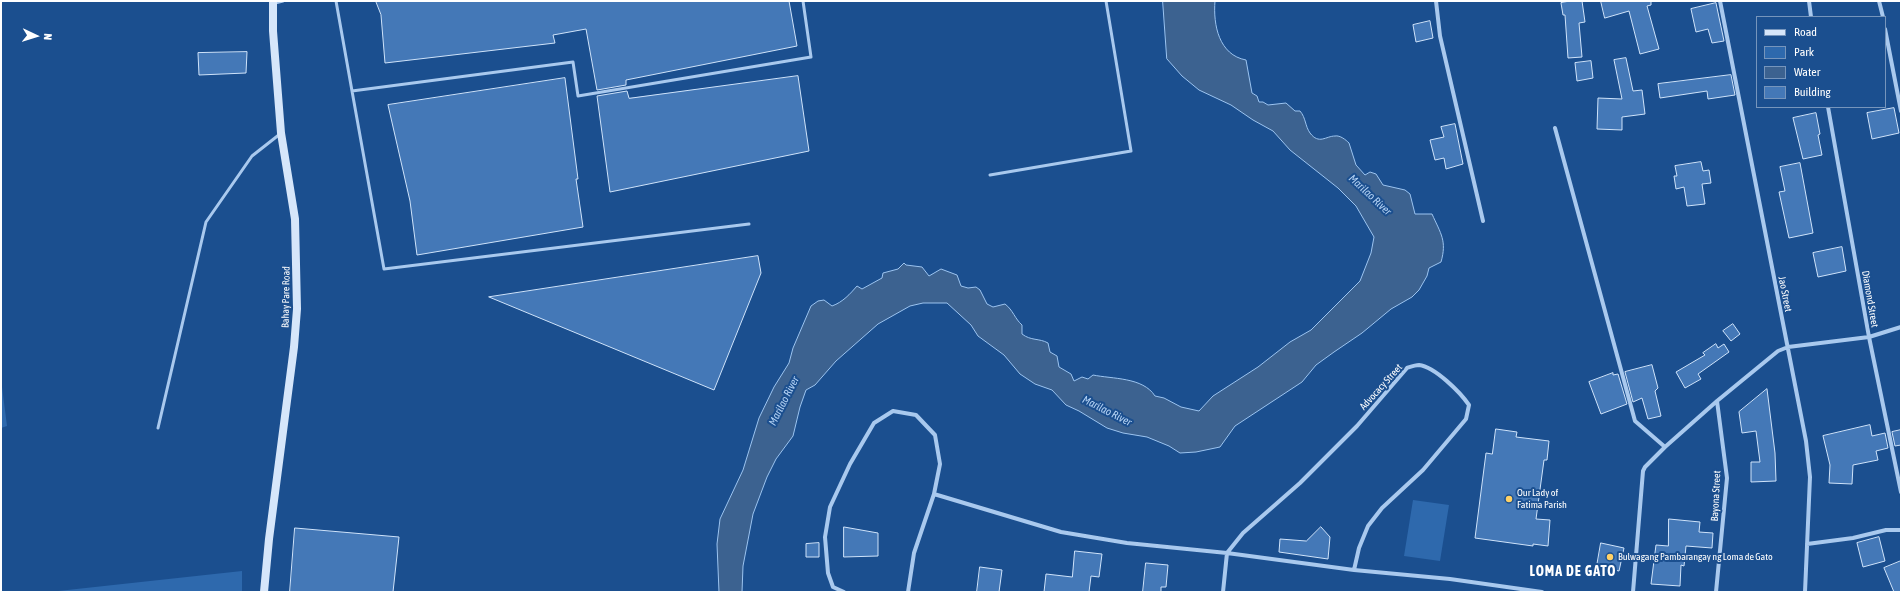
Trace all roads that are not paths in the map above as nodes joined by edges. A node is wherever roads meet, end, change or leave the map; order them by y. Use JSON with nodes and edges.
{"nodes":[{"id":1,"x":283,"y":1,"type":"edge"},
{"id":2,"x":336,"y":1,"type":"edge"},
{"id":3,"x":803,"y":1,"type":"edge"},
{"id":4,"x":1106,"y":1,"type":"edge"},
{"id":5,"x":1436,"y":1,"type":"edge"},
{"id":6,"x":1720,"y":1,"type":"edge"},
{"id":7,"x":1809,"y":1,"type":"edge"},
{"id":8,"x":1879,"y":1,"type":"edge"},
{"id":9,"x":273,"y":2,"type":"edge"},
{"id":10,"x":1812,"y":16,"type":"edge"},
{"id":11,"x":1883,"y":16,"type":"edge"},
{"id":12,"x":1886,"y":34,"type":"edge"},
{"id":13,"x":352,"y":91,"type":"junction"},
{"id":14,"x":1828,"y":108,"type":"edge"},
{"id":15,"x":1901,"y":111,"type":"edge"},
{"id":16,"x":1555,"y":128,"type":"dead end"},
{"id":17,"x":281,"y":132,"type":"junction"},
{"id":18,"x":990,"y":175,"type":"dead end"},
{"id":19,"x":1483,"y":221,"type":"dead end"},
{"id":20,"x":749,"y":224,"type":"dead end"},
{"id":21,"x":1901,"y":327,"type":"edge"},
{"id":22,"x":1869,"y":337,"type":"junction"},
{"id":23,"x":1788,"y":347,"type":"junction"},
{"id":24,"x":1717,"y":402,"type":"junction"},
{"id":25,"x":158,"y":428,"type":"dead end"},
{"id":26,"x":1665,"y":447,"type":"junction"},
{"id":27,"x":1901,"y":492,"type":"edge"},
{"id":28,"x":934,"y":494,"type":"junction"},
{"id":29,"x":1901,"y":530,"type":"edge"},
{"id":30,"x":1807,"y":544,"type":"junction"},
{"id":31,"x":1227,"y":553,"type":"junction"},
{"id":32,"x":1354,"y":570,"type":"junction"},
{"id":33,"x":264,"y":592,"type":"edge"},
{"id":34,"x":844,"y":592,"type":"edge"},
{"id":35,"x":904,"y":592,"type":"edge"},
{"id":36,"x":908,"y":592,"type":"edge"},
{"id":37,"x":1223,"y":592,"type":"edge"},
{"id":38,"x":1542,"y":592,"type":"edge"},
{"id":39,"x":1633,"y":592,"type":"edge"},
{"id":40,"x":1716,"y":592,"type":"edge"},
{"id":41,"x":1805,"y":592,"type":"edge"}],
"edges":[{"from":1,"to":9,"type":"lane"},
{"from":2,"to":13,"type":"lane"},
{"from":3,"to":13,"type":"lane"},
{"from":4,"to":18,"type":"lane"},
{"from":5,"to":19,"type":"street"},
{"from":6,"to":23,"type":"street","name":"Jao Street"},
{"from":7,"to":10,"type":"street"},
{"from":8,"to":11,"type":"street"},
{"from":9,"to":17,"type":"main road","name":"Bahay Pare Road"},
{"from":12,"to":15,"type":"street"},
{"from":13,"to":20,"type":"lane"},
{"from":14,"to":22,"type":"street","name":"Diamond Street"},
{"from":16,"to":26,"type":"street"},
{"from":17,"to":25,"type":"lane"},
{"from":17,"to":33,"type":"main road","name":"Bahay Pare Road"},
{"from":21,"to":22,"type":"street"},
{"from":22,"to":23,"type":"street"},
{"from":22,"to":27,"type":"street","name":"Diamond Street"},
{"from":23,"to":24,"type":"street"},
{"from":23,"to":30,"type":"street","name":"Jao Street"},
{"from":24,"to":26,"type":"street"},
{"from":24,"to":40,"type":"street","name":"Bayona Street"},
{"from":26,"to":39,"type":"street"},
{"from":28,"to":31,"type":"street"},
{"from":28,"to":34,"type":"street"},
{"from":28,"to":36,"type":"street"},
{"from":29,"to":30,"type":"street"},
{"from":30,"to":41,"type":"street","name":"Jao Street"},
{"from":31,"to":32,"type":"street"},
{"from":31,"to":32,"type":"street","name":"Advocacy Street"},
{"from":31,"to":37,"type":"street"},
{"from":32,"to":38,"type":"street"},
{"from":35,"to":36,"type":"street"}]}
